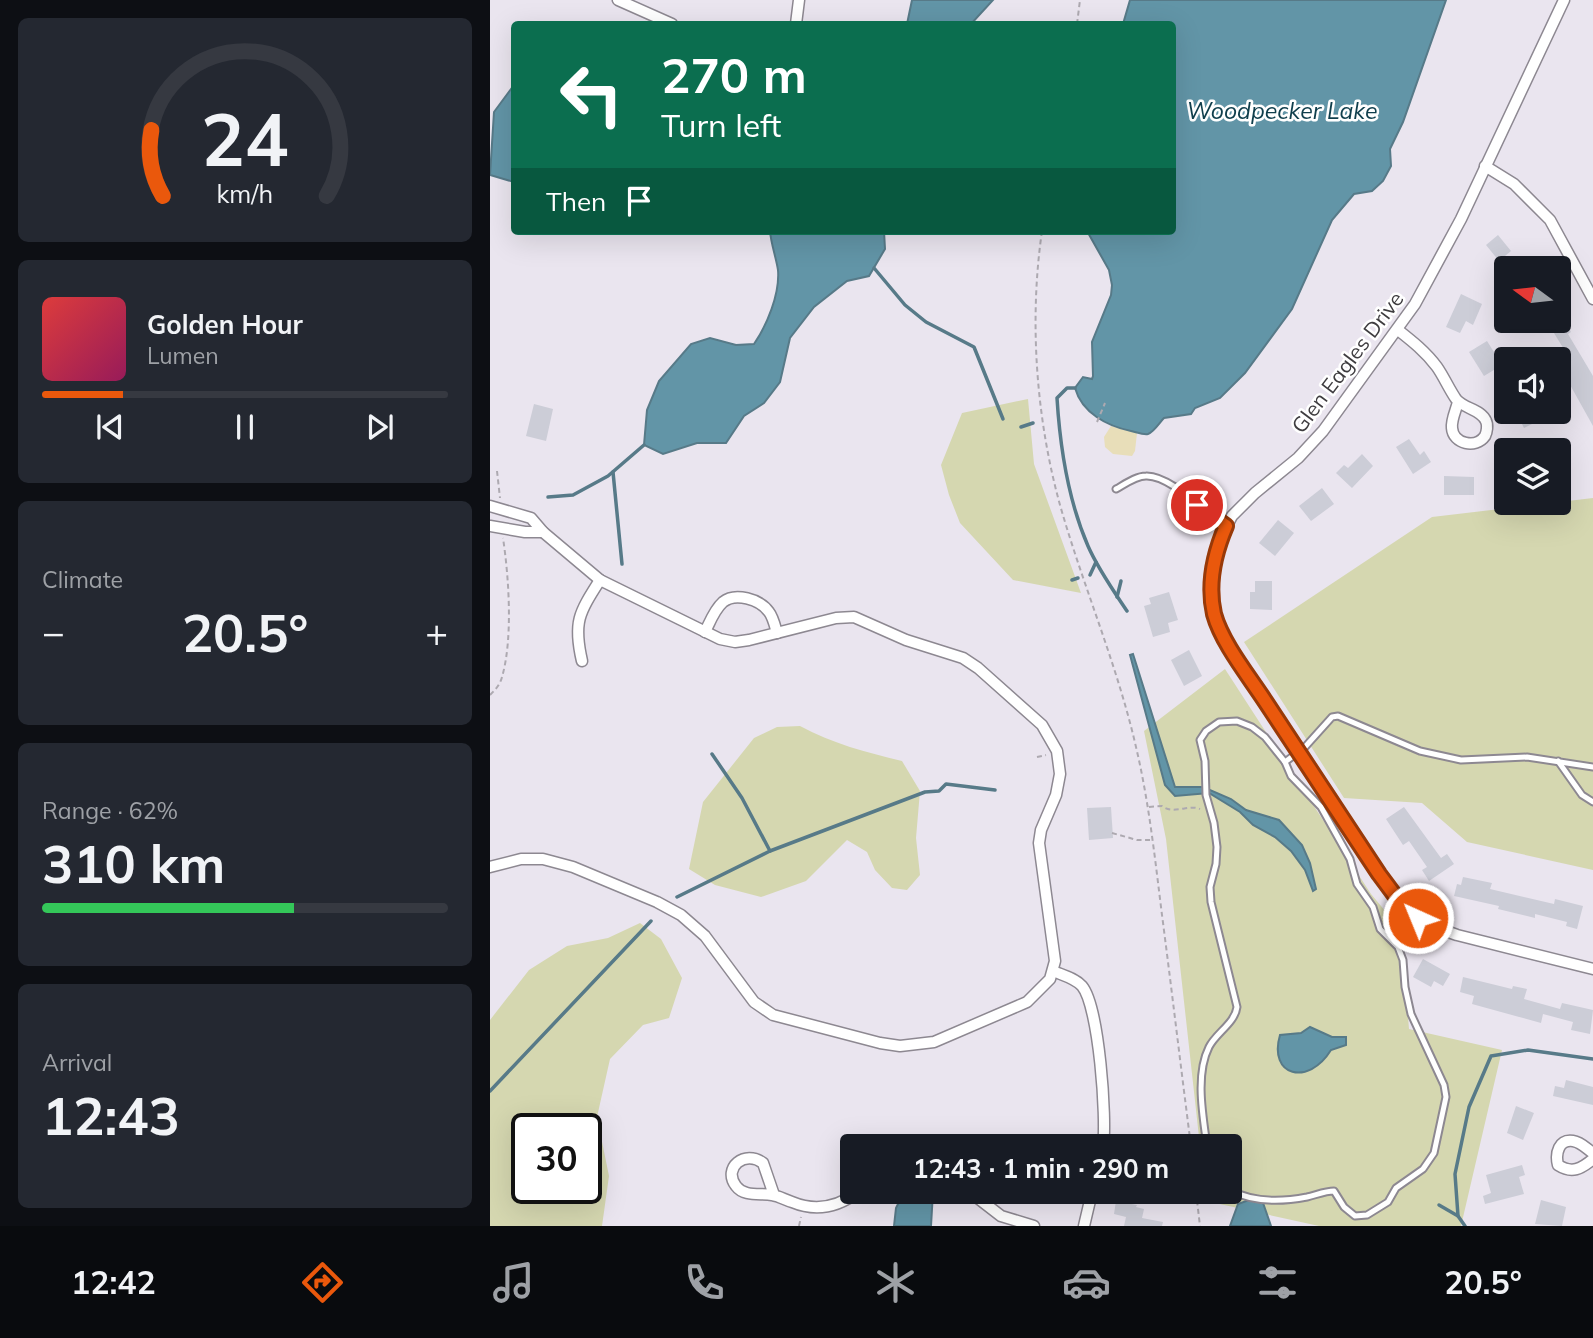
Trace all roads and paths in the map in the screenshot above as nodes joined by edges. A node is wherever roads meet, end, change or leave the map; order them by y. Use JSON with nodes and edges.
{"nodes":[{"id":1,"x":618,"y":0,"type":"edge"},
{"id":2,"x":799,"y":0,"type":"edge"},
{"id":3,"x":1080,"y":0,"type":"edge"},
{"id":4,"x":1563,"y":0,"type":"edge"},
{"id":5,"x":665,"y":21,"type":"edge"},
{"id":6,"x":796,"y":21,"type":"edge"},
{"id":7,"x":1077,"y":21,"type":"edge"},
{"id":8,"x":1485,"y":166,"type":"junction"},
{"id":9,"x":1042,"y":235,"type":"edge"},
{"id":10,"x":1593,"y":299,"type":"edge"},
{"id":11,"x":1398,"y":330,"type":"junction"},
{"id":12,"x":1458,"y":402,"type":"junction"},
{"id":13,"x":1105,"y":403,"type":"dead end"},
{"id":14,"x":1097,"y":422,"type":"dead end"},
{"id":15,"x":497,"y":471,"type":"dead end"},
{"id":16,"x":1116,"y":489,"type":"dead end"},
{"id":17,"x":495,"y":507,"type":"edge"},
{"id":18,"x":490,"y":526,"type":"edge"},
{"id":19,"x":1226,"y":526,"type":"junction"},
{"id":20,"x":502,"y":527,"type":"junction"},
{"id":21,"x":542,"y":532,"type":"junction"},
{"id":22,"x":600,"y":580,"type":"junction"},
{"id":23,"x":705,"y":632,"type":"junction"},
{"id":24,"x":777,"y":633,"type":"junction"},
{"id":25,"x":582,"y":661,"type":"dead end"},
{"id":26,"x":490,"y":695,"type":"edge"},
{"id":27,"x":1299,"y":752,"type":"junction"},
{"id":28,"x":1558,"y":761,"type":"junction"},
{"id":29,"x":1285,"y":762,"type":"junction"},
{"id":30,"x":1593,"y":767,"type":"edge"},
{"id":31,"x":1593,"y":802,"type":"edge"},
{"id":32,"x":1147,"y":807,"type":"junction"},
{"id":33,"x":1214,"y":823,"type":"junction"},
{"id":34,"x":1112,"y":833,"type":"dead end"},
{"id":35,"x":1153,"y":840,"type":"junction"},
{"id":36,"x":490,"y":867,"type":"edge"},
{"id":37,"x":1593,"y":969,"type":"edge"},
{"id":38,"x":1053,"y":971,"type":"junction"},
{"id":39,"x":1103,"y":1134,"type":"edge"},
{"id":40,"x":1190,"y":1134,"type":"edge"},
{"id":41,"x":1206,"y":1134,"type":"edge"},
{"id":42,"x":1593,"y":1153,"type":"edge"},
{"id":43,"x":1593,"y":1159,"type":"edge"},
{"id":44,"x":774,"y":1195,"type":"junction"},
{"id":45,"x":1242,"y":1195,"type":"edge"},
{"id":46,"x":840,"y":1203,"type":"edge"},
{"id":47,"x":986,"y":1204,"type":"edge"},
{"id":48,"x":1089,"y":1204,"type":"edge"},
{"id":49,"x":1197,"y":1204,"type":"edge"},
{"id":50,"x":1034,"y":1226,"type":"edge"},
{"id":51,"x":1084,"y":1226,"type":"edge"},
{"id":52,"x":1200,"y":1226,"type":"edge"}],
"edges":[{"from":1,"to":5,"type":"street"},
{"from":2,"to":6,"type":"street"},
{"from":3,"to":7,"type":"path"},
{"from":4,"to":8,"type":"street","name":"Glen Eagles Drive"},
{"from":8,"to":10,"type":"street"},
{"from":8,"to":11,"type":"street","name":"Glen Eagles Drive"},
{"from":9,"to":32,"type":"path"},
{"from":11,"to":12,"type":"street"},
{"from":11,"to":19,"type":"street","name":"Glen Eagles Drive"},
{"from":12,"to":12,"type":"street"},
{"from":13,"to":14,"type":"path"},
{"from":15,"to":17,"type":"path"},
{"from":16,"to":19,"type":"lane"},
{"from":17,"to":21,"type":"street"},
{"from":18,"to":20,"type":"street"},
{"from":19,"to":27,"type":"street","name":"Glen Eagles Drive"},
{"from":20,"to":21,"type":"street"},
{"from":20,"to":26,"type":"path"},
{"from":21,"to":22,"type":"street"},
{"from":22,"to":23,"type":"street"},
{"from":22,"to":25,"type":"street"},
{"from":23,"to":24,"type":"street"},
{"from":23,"to":24,"type":"street"},
{"from":24,"to":38,"type":"street"},
{"from":27,"to":28,"type":"lane"},
{"from":27,"to":29,"type":"lane"},
{"from":27,"to":37,"type":"street","name":"Glen Eagles Drive"},
{"from":28,"to":30,"type":"lane"},
{"from":28,"to":31,"type":"lane"},
{"from":29,"to":33,"type":"lane"},
{"from":29,"to":45,"type":"lane"},
{"from":32,"to":33,"type":"path"},
{"from":32,"to":35,"type":"path"},
{"from":33,"to":41,"type":"lane"},
{"from":34,"to":35,"type":"path"},
{"from":35,"to":40,"type":"path"},
{"from":36,"to":38,"type":"street"},
{"from":38,"to":39,"type":"street"},
{"from":42,"to":43,"type":"street"},
{"from":44,"to":44,"type":"street"},
{"from":44,"to":46,"type":"street"},
{"from":47,"to":50,"type":"street"},
{"from":48,"to":51,"type":"street"},
{"from":49,"to":52,"type":"path"}]}
